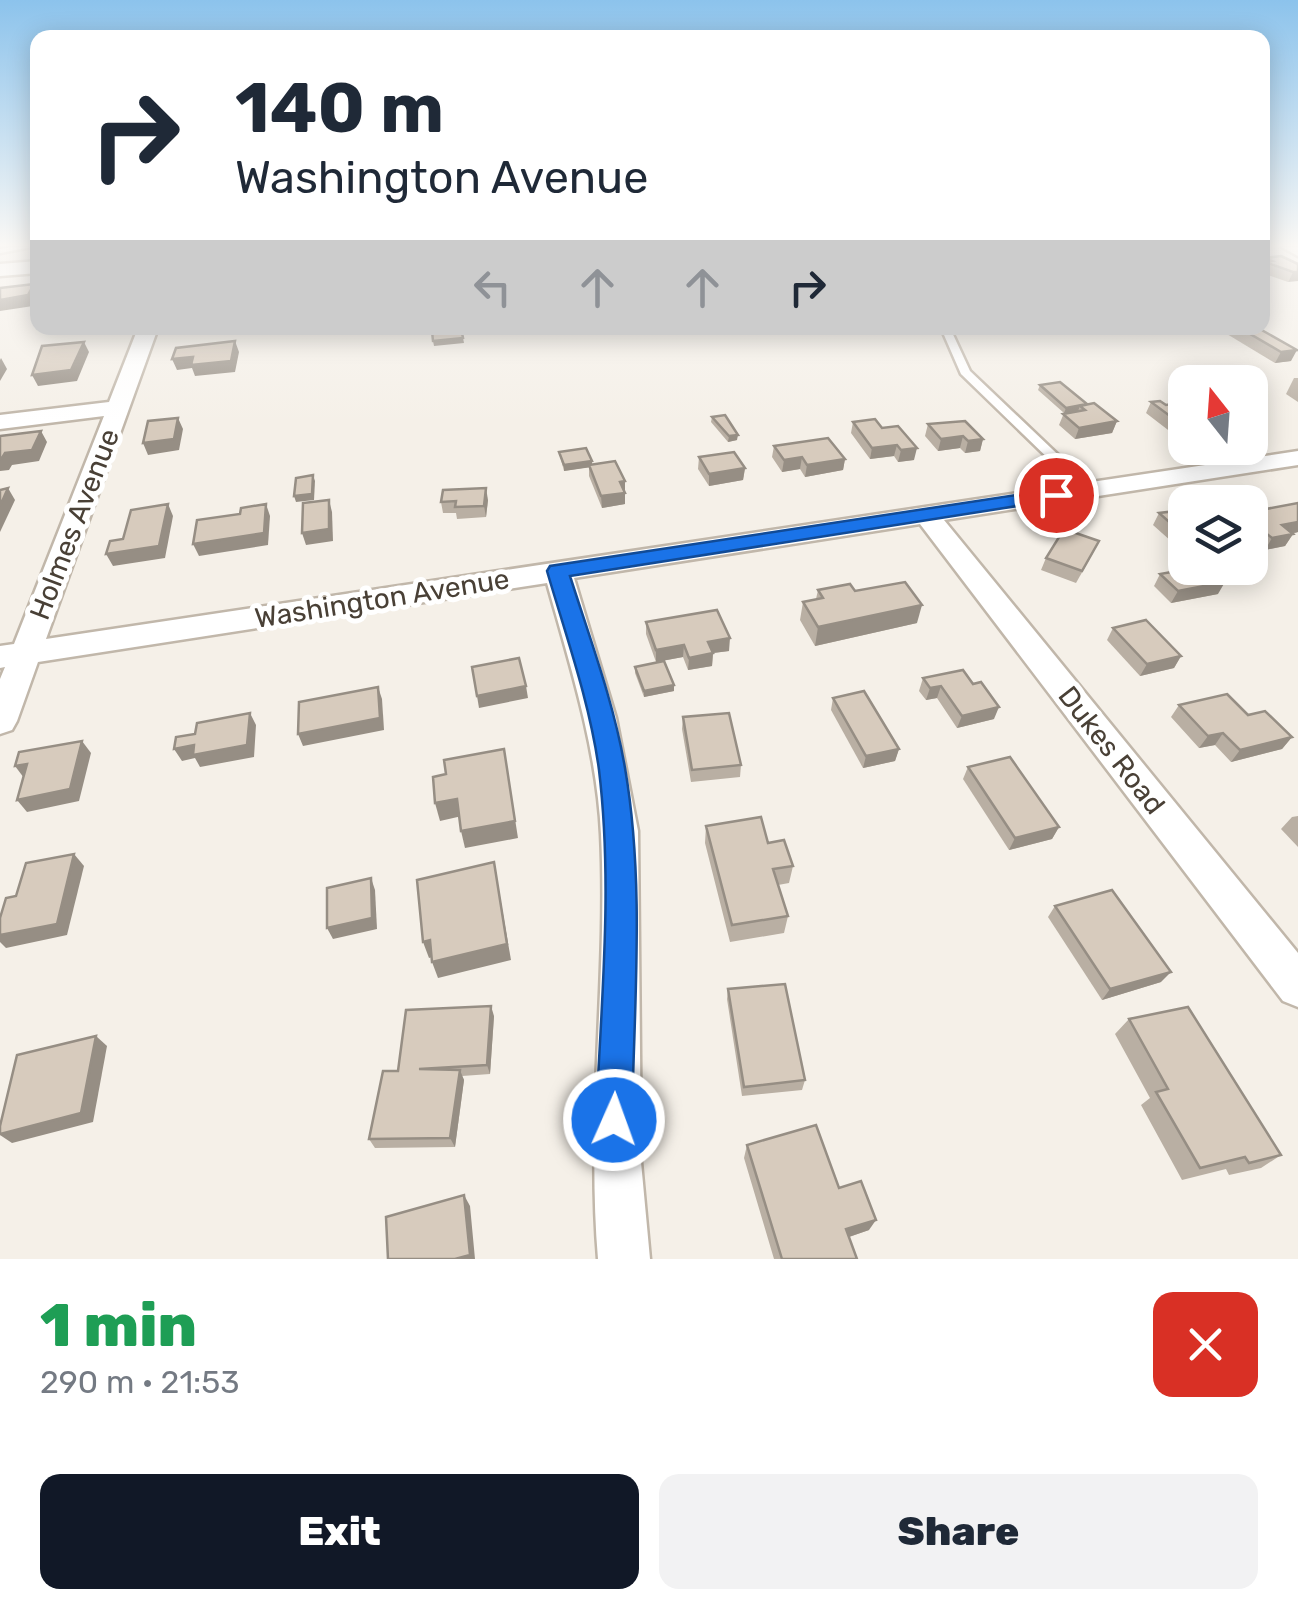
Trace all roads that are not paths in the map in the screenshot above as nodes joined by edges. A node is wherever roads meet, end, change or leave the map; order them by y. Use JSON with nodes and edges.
{"nodes":[{"id":1,"x":145,"y":335,"type":"edge"},
{"id":2,"x":948,"y":335,"type":"edge"},
{"id":3,"x":117,"y":408,"type":"junction"},
{"id":4,"x":0,"y":422,"type":"edge"},
{"id":5,"x":1298,"y":458,"type":"edge"},
{"id":6,"x":1088,"y":490,"type":"junction"},
{"id":7,"x":926,"y":515,"type":"junction"},
{"id":8,"x":558,"y":571,"type":"junction"},
{"id":9,"x":13,"y":655,"type":"edge"},
{"id":10,"x":0,"y":721,"type":"edge"},
{"id":11,"x":1298,"y":986,"type":"edge"},
{"id":12,"x":624,"y":1259,"type":"edge"}],
"edges":[{"from":1,"to":3,"type":"street","name":"Holmes Avenue"},
{"from":2,"to":6,"type":"lane"},
{"from":3,"to":4,"type":"street"},
{"from":3,"to":9,"type":"street","name":"Holmes Avenue"},
{"from":5,"to":6,"type":"street","name":"Washington Avenue"},
{"from":6,"to":7,"type":"street","name":"Washington Avenue"},
{"from":7,"to":8,"type":"street","name":"Washington Avenue"},
{"from":7,"to":11,"type":"street","name":"Dukes Road"},
{"from":8,"to":9,"type":"street","name":"Washington Avenue"},
{"from":8,"to":12,"type":"street"},
{"from":9,"to":10,"type":"street","name":"Holmes Avenue"}]}
